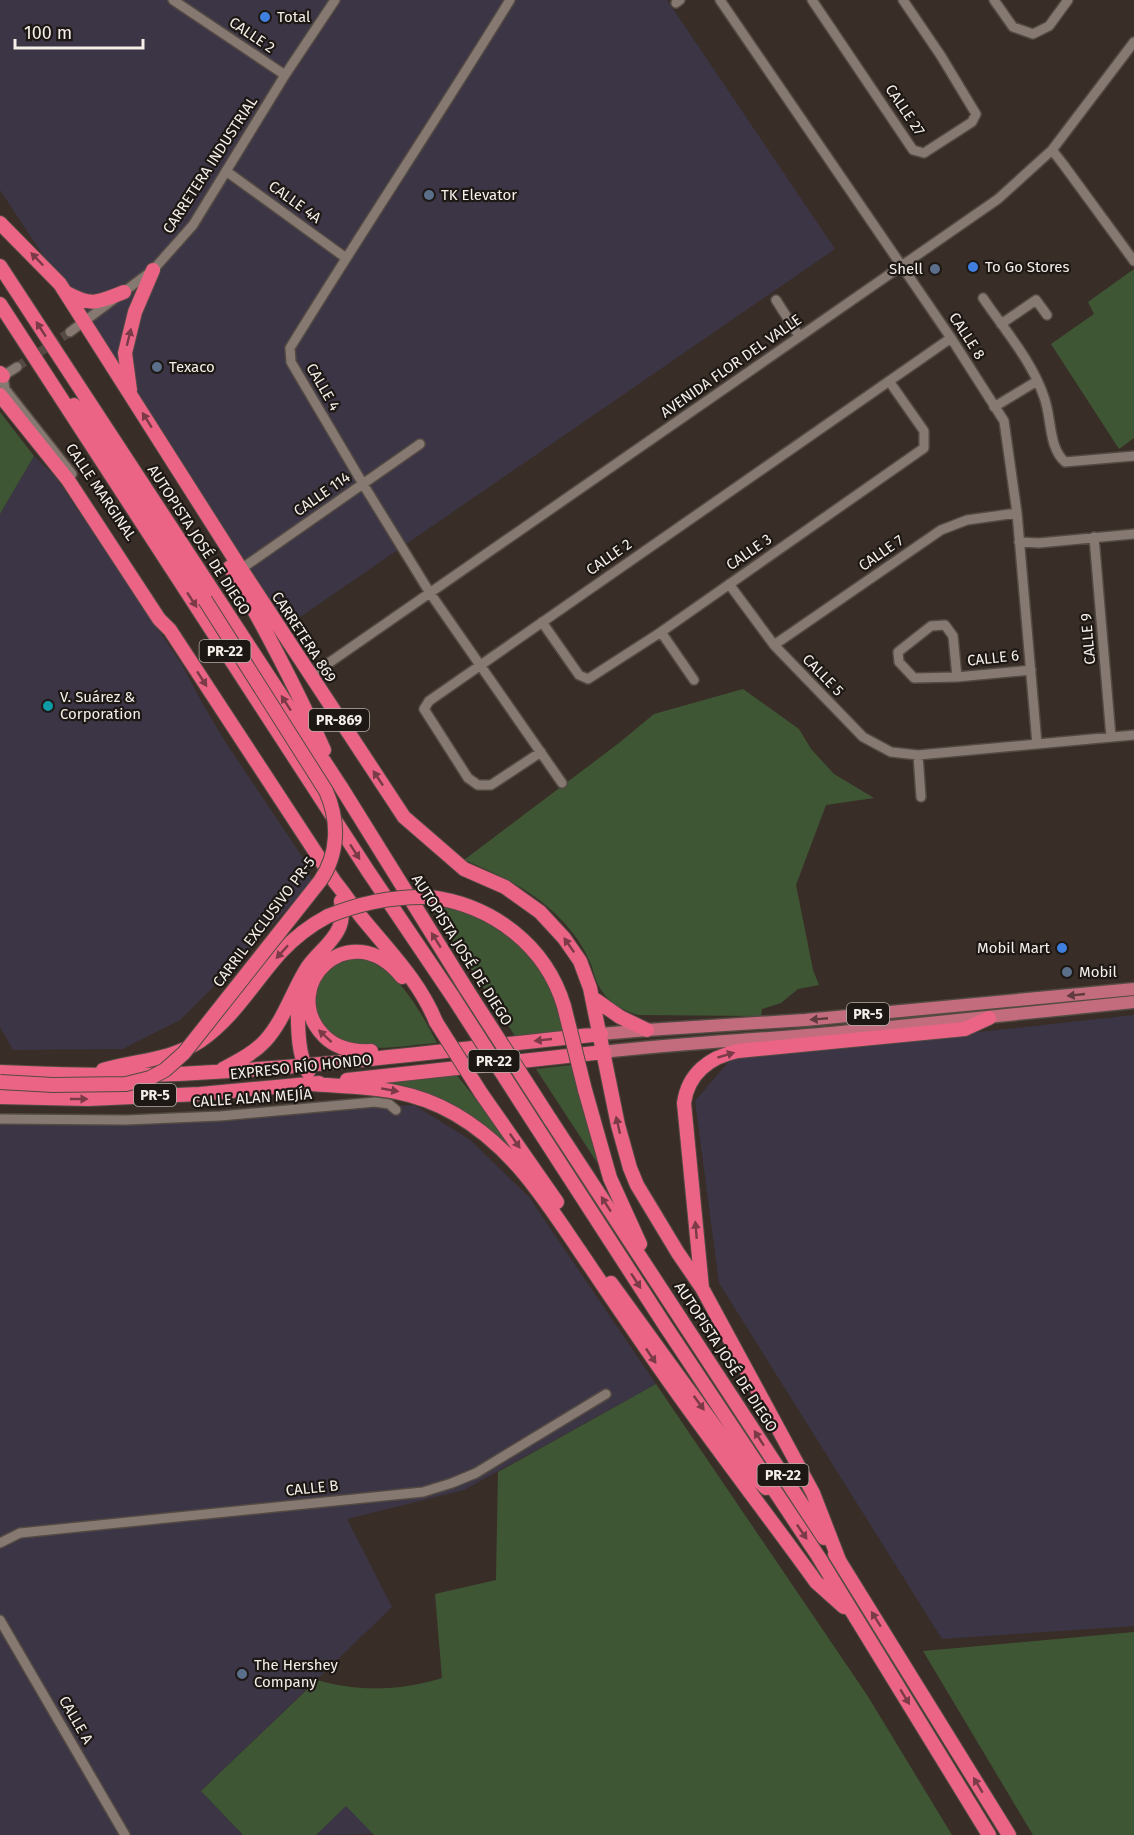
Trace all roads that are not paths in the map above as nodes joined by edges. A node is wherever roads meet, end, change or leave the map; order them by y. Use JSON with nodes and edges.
{"nodes":[{"id":1,"x":173,"y":0,"type":"edge"},
{"id":2,"x":335,"y":0,"type":"edge"},
{"id":3,"x":510,"y":0,"type":"edge"},
{"id":4,"x":720,"y":0,"type":"edge"},
{"id":5,"x":812,"y":0,"type":"edge"},
{"id":6,"x":903,"y":0,"type":"edge"},
{"id":7,"x":994,"y":0,"type":"edge"},
{"id":8,"x":1068,"y":0,"type":"edge"},
{"id":9,"x":1134,"y":42,"type":"edge"},
{"id":10,"x":285,"y":75,"type":"junction"},
{"id":11,"x":1052,"y":150,"type":"junction"},
{"id":12,"x":226,"y":171,"type":"junction"},
{"id":13,"x":0,"y":223,"type":"edge"},
{"id":14,"x":346,"y":258,"type":"junction"},
{"id":15,"x":1134,"y":261,"type":"edge"},
{"id":16,"x":0,"y":266,"type":"edge"},
{"id":17,"x":902,"y":266,"type":"junction"},
{"id":18,"x":153,"y":270,"type":"junction"},
{"id":19,"x":124,"y":292,"type":"junction"},
{"id":20,"x":66,"y":293,"type":"junction"},
{"id":21,"x":983,"y":298,"type":"dead end"},
{"id":22,"x":776,"y":300,"type":"dead end"},
{"id":23,"x":0,"y":304,"type":"edge"},
{"id":24,"x":1047,"y":315,"type":"dead end"},
{"id":25,"x":85,"y":322,"type":"junction"},
{"id":26,"x":1001,"y":324,"type":"junction"},
{"id":27,"x":70,"y":332,"type":"tunnel mouth"},
{"id":28,"x":799,"y":336,"type":"junction"},
{"id":29,"x":951,"y":338,"type":"junction"},
{"id":30,"x":57,"y":354,"type":"junction"},
{"id":31,"x":17,"y":367,"type":"tunnel mouth"},
{"id":32,"x":41,"y":367,"type":"junction"},
{"id":33,"x":1,"y":374,"type":"edge"},
{"id":34,"x":889,"y":381,"type":"junction"},
{"id":35,"x":1037,"y":381,"type":"junction"},
{"id":36,"x":0,"y":394,"type":"edge"},
{"id":37,"x":131,"y":395,"type":"junction"},
{"id":38,"x":994,"y":406,"type":"junction"},
{"id":39,"x":90,"y":424,"type":"junction"},
{"id":40,"x":420,"y":444,"type":"dead end"},
{"id":41,"x":168,"y":454,"type":"junction"},
{"id":42,"x":1134,"y":456,"type":"edge"},
{"id":43,"x":363,"y":484,"type":"junction"},
{"id":44,"x":1017,"y":513,"type":"junction"},
{"id":45,"x":1134,"y":534,"type":"edge"},
{"id":46,"x":1094,"y":537,"type":"junction"},
{"id":47,"x":1019,"y":542,"type":"junction"},
{"id":48,"x":241,"y":569,"type":"junction"},
{"id":49,"x":729,"y":584,"type":"junction"},
{"id":50,"x":430,"y":593,"type":"junction"},
{"id":51,"x":542,"y":622,"type":"junction"},
{"id":52,"x":170,"y":630,"type":"junction"},
{"id":53,"x":661,"y":632,"type":"junction"},
{"id":54,"x":774,"y":645,"type":"junction"},
{"id":55,"x":480,"y":665,"type":"junction"},
{"id":56,"x":1031,"y":670,"type":"junction"},
{"id":57,"x":310,"y":676,"type":"junction"},
{"id":58,"x":957,"y":677,"type":"junction"},
{"id":59,"x":694,"y":680,"type":"dead end"},
{"id":60,"x":1134,"y":735,"type":"edge"},
{"id":61,"x":1111,"y":738,"type":"junction"},
{"id":62,"x":1037,"y":744,"type":"junction"},
{"id":63,"x":541,"y":752,"type":"junction"},
{"id":64,"x":918,"y":755,"type":"junction"},
{"id":65,"x":562,"y":783,"type":"dead end"},
{"id":66,"x":341,"y":787,"type":"junction"},
{"id":67,"x":921,"y":797,"type":"dead end"},
{"id":68,"x":335,"y":882,"type":"junction"},
{"id":69,"x":297,"y":989,"type":"junction"},
{"id":70,"x":1134,"y":989,"type":"edge"},
{"id":71,"x":593,"y":998,"type":"junction"},
{"id":72,"x":1134,"y":1002,"type":"edge"},
{"id":73,"x":944,"y":1008,"type":"junction"},
{"id":74,"x":989,"y":1018,"type":"junction"},
{"id":75,"x":436,"y":1022,"type":"junction"},
{"id":76,"x":647,"y":1030,"type":"junction"},
{"id":77,"x":855,"y":1030,"type":"junction"},
{"id":78,"x":601,"y":1034,"type":"junction"},
{"id":79,"x":604,"y":1052,"type":"junction"},
{"id":80,"x":399,"y":1055,"type":"junction"},
{"id":81,"x":304,"y":1065,"type":"junction"},
{"id":82,"x":219,"y":1071,"type":"junction"},
{"id":83,"x":0,"y":1072,"type":"edge"},
{"id":84,"x":88,"y":1074,"type":"junction"},
{"id":85,"x":0,"y":1082,"type":"edge"},
{"id":86,"x":316,"y":1084,"type":"junction"},
{"id":87,"x":0,"y":1099,"type":"edge"},
{"id":88,"x":396,"y":1110,"type":"dead end"},
{"id":89,"x":0,"y":1119,"type":"edge"},
{"id":90,"x":653,"y":1276,"type":"junction"},
{"id":91,"x":702,"y":1288,"type":"junction"},
{"id":92,"x":606,"y":1394,"type":"dead end"},
{"id":93,"x":785,"y":1507,"type":"junction"},
{"id":94,"x":0,"y":1543,"type":"edge"},
{"id":95,"x":839,"y":1560,"type":"junction"},
{"id":96,"x":857,"y":1617,"type":"junction"},
{"id":97,"x":0,"y":1620,"type":"edge"},
{"id":98,"x":125,"y":1835,"type":"edge"},
{"id":99,"x":989,"y":1835,"type":"edge"},
{"id":100,"x":1009,"y":1835,"type":"edge"}],
"edges":[{"from":1,"to":10,"type":"street","name":"CALLE 2"},
{"from":2,"to":10,"type":"street","name":"CARRETERA INDUSTRIAL","number":"PR-869"},
{"from":3,"to":14,"type":"street","name":"CALLE 4"},
{"from":4,"to":17,"type":"street","name":"CALLE 8"},
{"from":5,"to":6,"type":"street","name":"CALLE 27"},
{"from":7,"to":8,"type":"street"},
{"from":9,"to":11,"type":"street","name":"AVENIDA FLOR DEL VALLE"},
{"from":10,"to":12,"type":"street","name":"CARRETERA INDUSTRIAL","number":"PR-869"},
{"from":11,"to":15,"type":"street"},
{"from":11,"to":17,"type":"street","name":"AVENIDA FLOR DEL VALLE"},
{"from":12,"to":14,"type":"street","name":"CALLE 4A"},
{"from":12,"to":18,"type":"street","name":"CARRETERA INDUSTRIAL","number":"PR-869"},
{"from":20,"to":13,"type":"highway","name":"CARRETERA 869","one_way":true},
{"from":14,"to":43,"type":"street","name":"CALLE 4"},
{"from":30,"to":16,"type":"highway","name":"AUTOPISTA JOSÉ DE DIEGO","number":"PR-22","one_way":true},
{"from":17,"to":28,"type":"street","name":"AVENIDA FLOR DEL VALLE"},
{"from":17,"to":29,"type":"street","name":"CALLE 8"},
{"from":18,"to":19,"type":"street","name":"CARRETERA INDUSTRIAL","number":"PR-869"},
{"from":37,"to":18,"type":"highway","number":"PR-869","one_way":true},
{"from":19,"to":20,"type":"highway"},
{"from":19,"to":25,"type":"street","name":"CARRETERA INDUSTRIAL","number":"PR-869"},
{"from":20,"to":25,"type":"highway","name":"CARRETERA 869"},
{"from":21,"to":26,"type":"street"},
{"from":22,"to":28,"type":"street"},
{"from":23,"to":32,"type":"highway","number":"PR-22"},
{"from":24,"to":26,"type":"street"},
{"from":25,"to":27,"type":"street","name":"CARRETERA INDUSTRIAL"},
{"from":25,"to":37,"type":"highway","name":"CARRETERA 869"},
{"from":26,"to":35,"type":"street"},
{"from":28,"to":50,"type":"street","name":"AVENIDA FLOR DEL VALLE"},
{"from":29,"to":34,"type":"street","name":"CALLE 2"},
{"from":29,"to":38,"type":"street","name":"CALLE 8"},
{"from":30,"to":39,"type":"highway"},
{"from":66,"to":30,"type":"highway","name":"AUTOPISTA JOSÉ DE DIEGO","number":"PR-22","one_way":true},
{"from":31,"to":33,"type":"street"},
{"from":32,"to":39,"type":"highway"},
{"from":32,"to":93,"type":"highway","number":"PR-22","one_way":true,"bridge":true},
{"from":33,"to":52,"type":"street","name":"CALLE MARGINAL"},
{"from":34,"to":49,"type":"street","name":"CALLE 3"},
{"from":34,"to":51,"type":"street","name":"CALLE 2"},
{"from":35,"to":38,"type":"street"},
{"from":35,"to":42,"type":"street"},
{"from":36,"to":52,"type":"highway","name":"CALLE MARGINAL"},
{"from":41,"to":37,"type":"highway","name":"CARRETERA 869","number":"PR-869","one_way":true},
{"from":38,"to":44,"type":"street","name":"CALLE 8"},
{"from":39,"to":85,"type":"highway","name":"CARRIL EXCLUSIVO PR-5","bridge":true},
{"from":40,"to":43,"type":"street","name":"CALLE 114"},
{"from":41,"to":48,"type":"highway","name":"CARRETERA 869","number":"PR-869"},
{"from":41,"to":66,"type":"highway"},
{"from":43,"to":48,"type":"street","name":"CALLE 114"},
{"from":43,"to":50,"type":"street","name":"CALLE 4"},
{"from":44,"to":47,"type":"street","name":"CALLE 8"},
{"from":44,"to":54,"type":"street","name":"CALLE 7"},
{"from":45,"to":46,"type":"street"},
{"from":46,"to":47,"type":"street"},
{"from":46,"to":61,"type":"street","name":"CALLE 9"},
{"from":47,"to":56,"type":"street","name":"CALLE 8"},
{"from":48,"to":57,"type":"highway","name":"CARRETERA 869","number":"PR-869"},
{"from":49,"to":53,"type":"street","name":"CALLE 3"},
{"from":49,"to":54,"type":"street","name":"CALLE 5"},
{"from":50,"to":55,"type":"street","name":"CALLE 4"},
{"from":50,"to":57,"type":"street","name":"AVENIDA FLOR DEL VALLE"},
{"from":51,"to":53,"type":"street","name":"CALLE 3"},
{"from":51,"to":55,"type":"street","name":"CALLE 2"},
{"from":52,"to":68,"type":"highway","name":"CALLE MARGINAL","one_way":true},
{"from":53,"to":59,"type":"street"},
{"from":54,"to":64,"type":"street","name":"CALLE 5"},
{"from":55,"to":63,"type":"street","name":"CALLE 4"},
{"from":55,"to":63,"type":"street","name":"CALLE 2"},
{"from":56,"to":58,"type":"street","name":"CALLE 6"},
{"from":56,"to":62,"type":"street","name":"CALLE 8"},
{"from":71,"to":57,"type":"highway","name":"CARRETERA 869","number":"PR-869","one_way":true},
{"from":58,"to":58,"type":"street","name":"CALLE 6"},
{"from":60,"to":61,"type":"street","name":"CALLE 5"},
{"from":61,"to":62,"type":"street","name":"CALLE 5"},
{"from":62,"to":64,"type":"street","name":"CALLE 5"},
{"from":63,"to":65,"type":"street","name":"CALLE 4"},
{"from":64,"to":67,"type":"street"},
{"from":90,"to":66,"type":"highway","name":"AUTOPISTA JOSÉ DE DIEGO","number":"PR-22","one_way":true,"bridge":true},
{"from":68,"to":69,"type":"highway"},
{"from":68,"to":75,"type":"highway","name":"CALLE MARGINAL"},
{"from":69,"to":81,"type":"highway"},
{"from":69,"to":82,"type":"highway"},
{"from":70,"to":73,"type":"main road","number":"PR-5","one_way":true},
{"from":71,"to":76,"type":"highway"},
{"from":71,"to":78,"type":"highway","name":"CARRETERA 869","number":"PR-869"},
{"from":72,"to":74,"type":"main road","number":"PR-5"},
{"from":73,"to":76,"type":"main road","number":"PR-5","one_way":true},
{"from":73,"to":77,"type":"main road"},
{"from":74,"to":77,"type":"main road","number":"PR-5"},
{"from":91,"to":74,"type":"highway","one_way":true},
{"from":80,"to":75,"type":"highway","one_way":true},
{"from":75,"to":93,"type":"highway","one_way":true,"bridge":true},
{"from":76,"to":78,"type":"main road","number":"PR-5"},
{"from":77,"to":79,"type":"main road","number":"PR-5"},
{"from":78,"to":79,"type":"highway","name":"CARRETERA 869"},
{"from":78,"to":80,"type":"highway","name":"EXPRESO RÍO HONDO","number":"PR-5","one_way":true},
{"from":79,"to":86,"type":"highway","name":"EXPRESO RÍO HONDO","number":"PR-5"},
{"from":91,"to":79,"type":"highway","name":"CARRETERA 869","one_way":true},
{"from":80,"to":81,"type":"highway","name":"EXPRESO RÍO HONDO","number":"PR-5"},
{"from":81,"to":82,"type":"highway","name":"EXPRESO RÍO HONDO","number":"PR-5"},
{"from":81,"to":86,"type":"highway"},
{"from":82,"to":84,"type":"highway","name":"EXPRESO RÍO HONDO","number":"PR-5"},
{"from":83,"to":84,"type":"highway","name":"EXPRESO RÍO HONDO","number":"PR-5"},
{"from":90,"to":84,"type":"highway","one_way":true,"bridge":true},
{"from":87,"to":86,"type":"highway","name":"EXPRESO RÍO HONDO","number":"PR-5","one_way":true},
{"from":86,"to":96,"type":"highway","one_way":true},
{"from":88,"to":89,"type":"street","name":"CALLE ALAN MEJÍA"},
{"from":95,"to":90,"type":"highway","name":"AUTOPISTA JOSÉ DE DIEGO","number":"PR-22","one_way":true},
{"from":91,"to":95,"type":"highway","name":"CARRETERA 869"},
{"from":92,"to":94,"type":"street","name":"CALLE B"},
{"from":93,"to":96,"type":"highway","number":"PR-22","one_way":true},
{"from":100,"to":95,"type":"highway","name":"AUTOPISTA JOSÉ DE DIEGO","number":"PR-22","one_way":true},
{"from":96,"to":99,"type":"highway","number":"PR-22","one_way":true},
{"from":97,"to":98,"type":"street","name":"CALLE A"}]}
